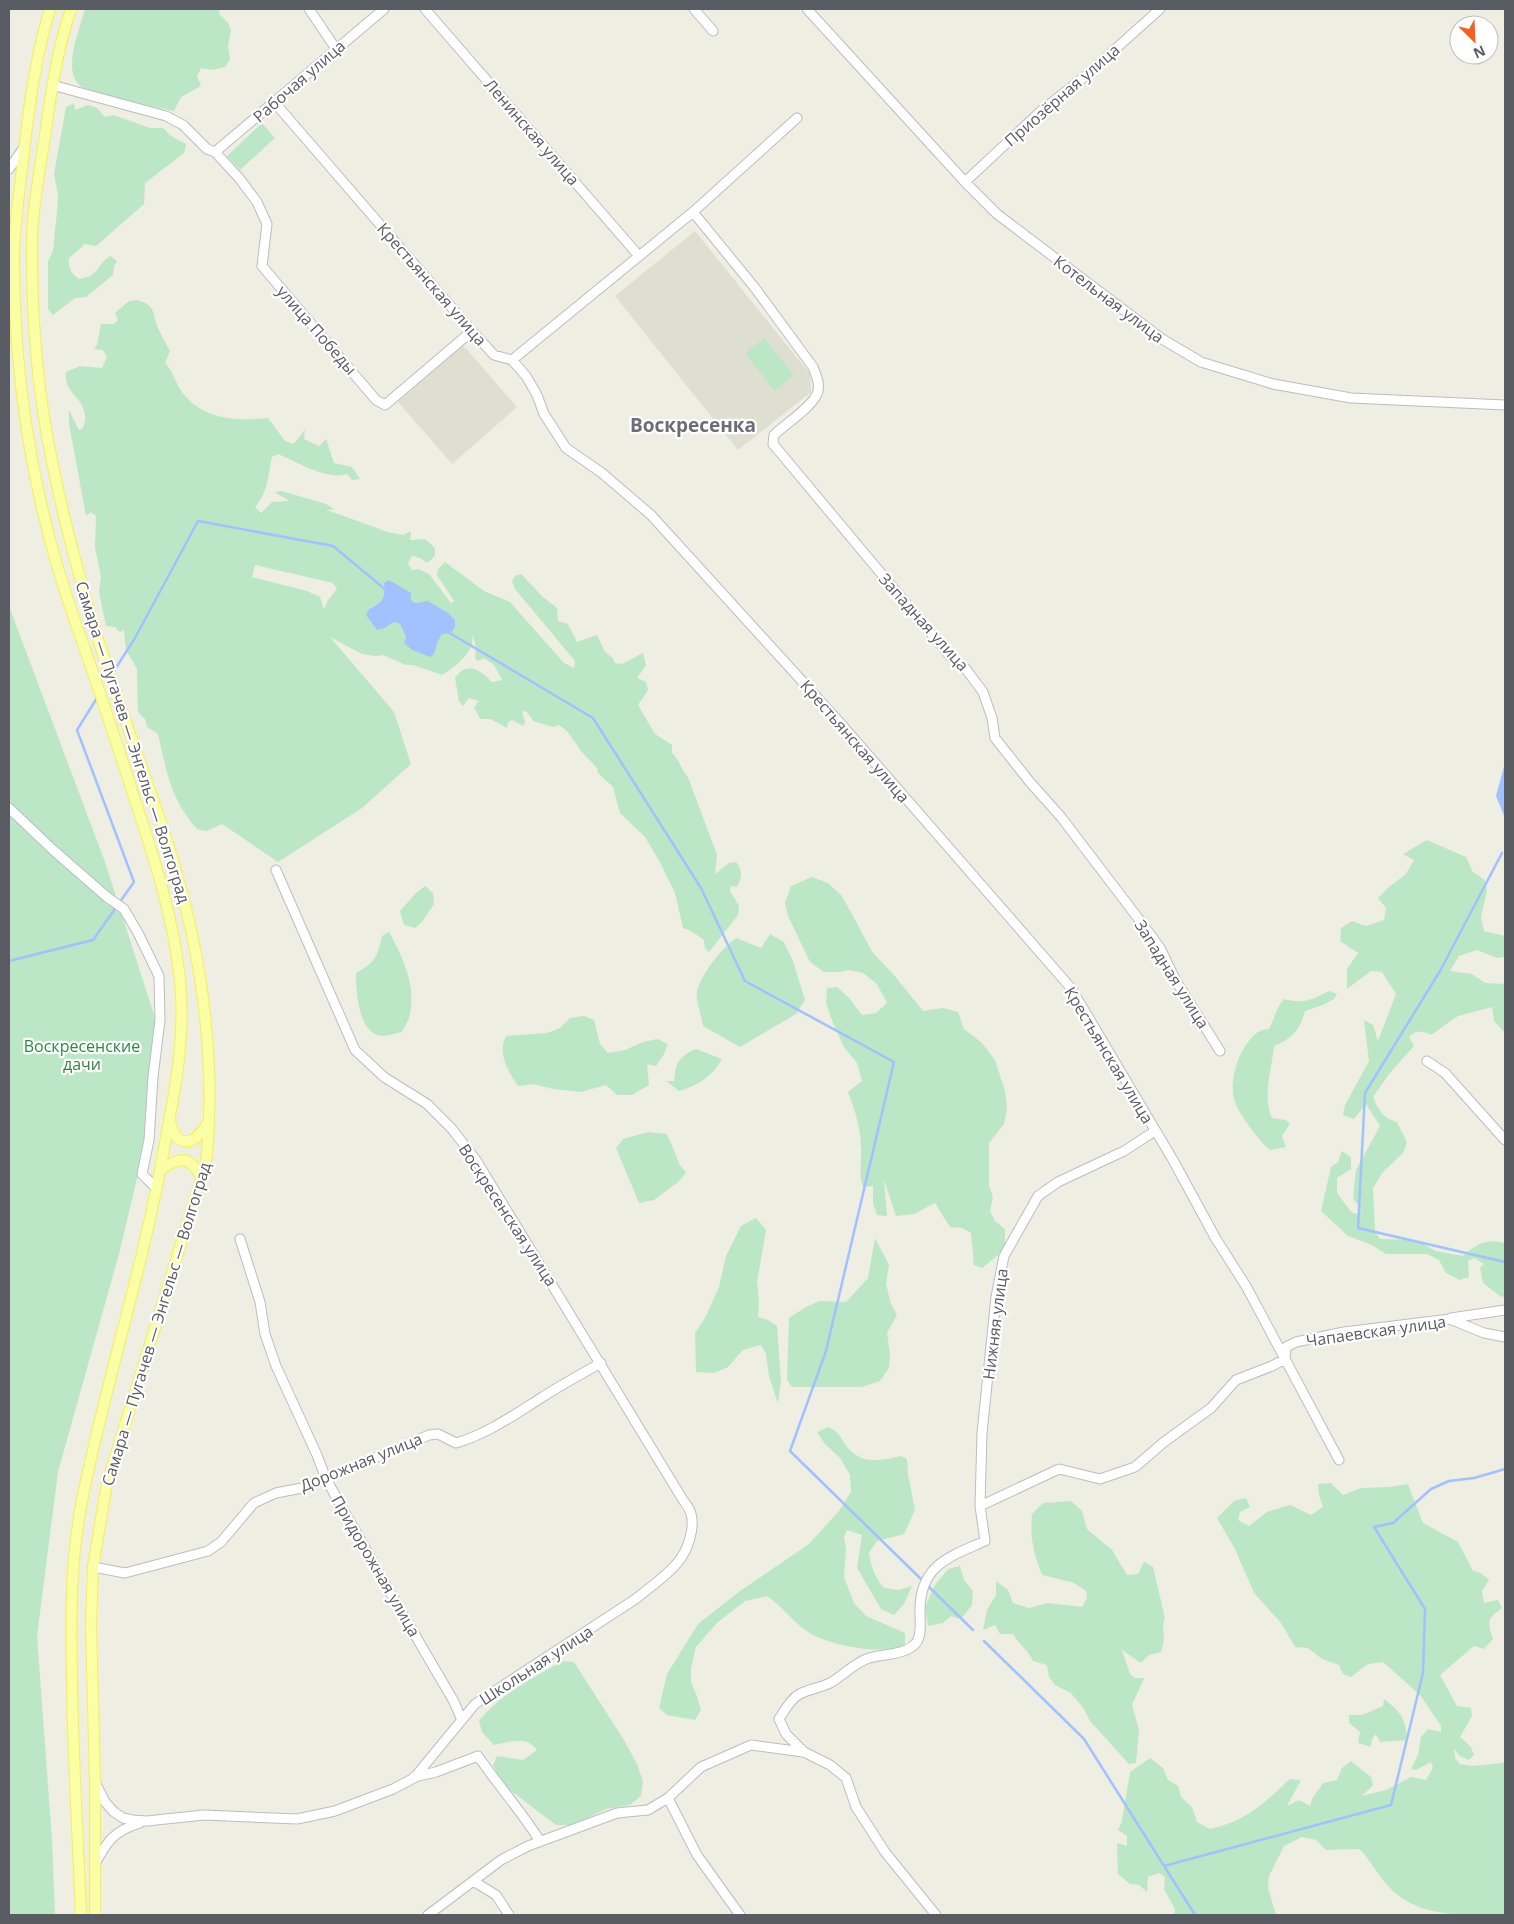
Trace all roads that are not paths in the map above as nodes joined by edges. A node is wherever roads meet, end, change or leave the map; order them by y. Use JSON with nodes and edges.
{"nodes":[{"id":1,"x":50,"y":9,"type":"edge"},
{"id":2,"x":71,"y":9,"type":"edge"},
{"id":3,"x":309,"y":9,"type":"edge"},
{"id":4,"x":384,"y":9,"type":"edge"},
{"id":5,"x":425,"y":9,"type":"edge"},
{"id":6,"x":694,"y":9,"type":"edge"},
{"id":7,"x":807,"y":9,"type":"edge"},
{"id":8,"x":1160,"y":9,"type":"edge"},
{"id":9,"x":713,"y":31,"type":"dead end"},
{"id":10,"x":336,"y":49,"type":"junction"},
{"id":11,"x":52,"y":85,"type":"junction"},
{"id":12,"x":275,"y":103,"type":"junction"},
{"id":13,"x":797,"y":118,"type":"dead end"},
{"id":14,"x":25,"y":146,"type":"junction"},
{"id":15,"x":215,"y":152,"type":"junction"},
{"id":16,"x":9,"y":170,"type":"edge"},
{"id":17,"x":965,"y":182,"type":"junction"},
{"id":18,"x":693,"y":212,"type":"junction"},
{"id":19,"x":9,"y":234,"type":"edge"},
{"id":20,"x":14,"y":256,"type":"junction"},
{"id":21,"x":639,"y":256,"type":"junction"},
{"id":22,"x":472,"y":331,"type":"junction"},
{"id":23,"x":512,"y":360,"type":"junction"},
{"id":24,"x":1505,"y":405,"type":"edge"},
{"id":25,"x":9,"y":808,"type":"edge"},
{"id":26,"x":276,"y":870,"type":"dead end"},
{"id":27,"x":1220,"y":1051,"type":"dead end"},
{"id":28,"x":1427,"y":1061,"type":"dead end"},
{"id":29,"x":170,"y":1120,"type":"junction"},
{"id":30,"x":208,"y":1121,"type":"junction"},
{"id":31,"x":1155,"y":1131,"type":"junction"},
{"id":32,"x":1505,"y":1140,"type":"edge"},
{"id":33,"x":160,"y":1169,"type":"junction"},
{"id":34,"x":202,"y":1179,"type":"junction"},
{"id":35,"x":156,"y":1188,"type":"junction"},
{"id":36,"x":240,"y":1239,"type":"dead end"},
{"id":37,"x":1505,"y":1310,"type":"edge"},
{"id":38,"x":1450,"y":1319,"type":"junction"},
{"id":39,"x":1505,"y":1336,"type":"edge"},
{"id":40,"x":1285,"y":1359,"type":"junction"},
{"id":41,"x":601,"y":1363,"type":"junction"},
{"id":42,"x":1338,"y":1460,"type":"dead end"},
{"id":43,"x":326,"y":1478,"type":"junction"},
{"id":44,"x":980,"y":1506,"type":"junction"},
{"id":45,"x":692,"y":1528,"type":"joint"},
{"id":46,"x":93,"y":1567,"type":"junction"},
{"id":47,"x":462,"y":1720,"type":"junction"},
{"id":48,"x":804,"y":1752,"type":"junction"},
{"id":49,"x":414,"y":1778,"type":"junction"},
{"id":50,"x":95,"y":1782,"type":"junction"},
{"id":51,"x":668,"y":1798,"type":"junction"},
{"id":52,"x":147,"y":1821,"type":"junction"},
{"id":53,"x":540,"y":1841,"type":"junction"},
{"id":54,"x":95,"y":1864,"type":"junction"},
{"id":55,"x":473,"y":1881,"type":"junction"},
{"id":56,"x":81,"y":1915,"type":"edge"},
{"id":57,"x":95,"y":1915,"type":"edge"},
{"id":58,"x":428,"y":1915,"type":"edge"},
{"id":59,"x":509,"y":1915,"type":"edge"},
{"id":60,"x":740,"y":1915,"type":"edge"},
{"id":61,"x":936,"y":1915,"type":"edge"}],
"edges":[{"from":1,"to":14,"type":"main road","name":"Самара — Пугачев — Энгельс — Волгоград"},
{"from":2,"to":11,"type":"main road","name":"Самара — Пугачев — Энгельс — Волгоград"},
{"from":3,"to":10,"type":"street"},
{"from":4,"to":10,"type":"street","name":"Рабочая улица"},
{"from":5,"to":21,"type":"street","name":"Ленинская улица"},
{"from":6,"to":9,"type":"street"},
{"from":7,"to":17,"type":"street","name":"Котельная улица"},
{"from":8,"to":17,"type":"street","name":"Приозёрная улица"},
{"from":10,"to":12,"type":"street","name":"Рабочая улица"},
{"from":11,"to":15,"type":"street"},
{"from":11,"to":30,"type":"main road","name":"Самара — Пугачев — Энгельс — Волгоград"},
{"from":12,"to":15,"type":"street","name":"Рабочая улица"},
{"from":12,"to":22,"type":"street","name":"Крестьянская улица"},
{"from":13,"to":18,"type":"street"},
{"from":14,"to":16,"type":"street"},
{"from":14,"to":20,"type":"main road","name":"Самара — Пугачев — Энгельс — Волгоград"},
{"from":15,"to":22,"type":"street","name":"улица Победы"},
{"from":17,"to":24,"type":"street","name":"Котельная улица"},
{"from":18,"to":21,"type":"street"},
{"from":18,"to":27,"type":"street","name":"Западная улица"},
{"from":19,"to":20,"type":"street"},
{"from":20,"to":29,"type":"main road","name":"Самара — Пугачев — Энгельс — Волгоград"},
{"from":21,"to":23,"type":"street"},
{"from":22,"to":23,"type":"street","name":"Крестьянская улица"},
{"from":23,"to":31,"type":"street","name":"Крестьянская улица"},
{"from":25,"to":35,"type":"street"},
{"from":26,"to":41,"type":"street","name":"Воскресенская улица"},
{"from":28,"to":32,"type":"street"},
{"from":29,"to":30,"type":"main road"},
{"from":29,"to":33,"type":"main road","name":"Самара — Пугачев — Энгельс — Волгоград"},
{"from":30,"to":34,"type":"main road","name":"Самара — Пугачев — Энгельс — Волгоград"},
{"from":31,"to":40,"type":"street","name":"Крестьянская улица"},
{"from":31,"to":44,"type":"street","name":"Нижняя улица"},
{"from":33,"to":34,"type":"main road"},
{"from":33,"to":35,"type":"main road","name":"Самара — Пугачев — Энгельс — Волгоград"},
{"from":34,"to":46,"type":"main road","name":"Самара — Пугачев — Энгельс — Волгоград"},
{"from":35,"to":56,"type":"main road","name":"Самара — Пугачев — Энгельс — Волгоград"},
{"from":36,"to":43,"type":"street","name":"Придорожная улица"},
{"from":37,"to":38,"type":"street"},
{"from":38,"to":39,"type":"street","name":"Чапаевская улица"},
{"from":38,"to":40,"type":"street","name":"Чапаевская улица"},
{"from":40,"to":42,"type":"street","name":"Крестьянская улица"},
{"from":40,"to":44,"type":"street"},
{"from":41,"to":43,"type":"street","name":"Дорожная улица"},
{"from":41,"to":45,"type":"street","name":"Воскресенская улица"},
{"from":43,"to":46,"type":"street","name":"Дорожная улица"},
{"from":43,"to":47,"type":"street","name":"Придорожная улица"},
{"from":44,"to":48,"type":"street","name":"Нижняя улица"},
{"from":45,"to":47,"type":"street","name":"Школьная улица"},
{"from":46,"to":50,"type":"main road","name":"Самара — Пугачев — Энгельс — Волгоград"},
{"from":47,"to":49,"type":"street","name":"Школьная улица"},
{"from":48,"to":51,"type":"street"},
{"from":48,"to":61,"type":"street"},
{"from":49,"to":52,"type":"street","name":"Школьная улица"},
{"from":49,"to":53,"type":"street"},
{"from":50,"to":52,"type":"street","name":"Школьная улица"},
{"from":50,"to":54,"type":"main road","name":"Самара — Пугачев — Энгельс — Волгоград"},
{"from":51,"to":53,"type":"street"},
{"from":51,"to":60,"type":"street"},
{"from":52,"to":54,"type":"street"},
{"from":53,"to":55,"type":"street"},
{"from":54,"to":57,"type":"main road","name":"Самара — Пугачев — Энгельс — Волгоград"},
{"from":55,"to":58,"type":"street"},
{"from":55,"to":59,"type":"street"}]}
